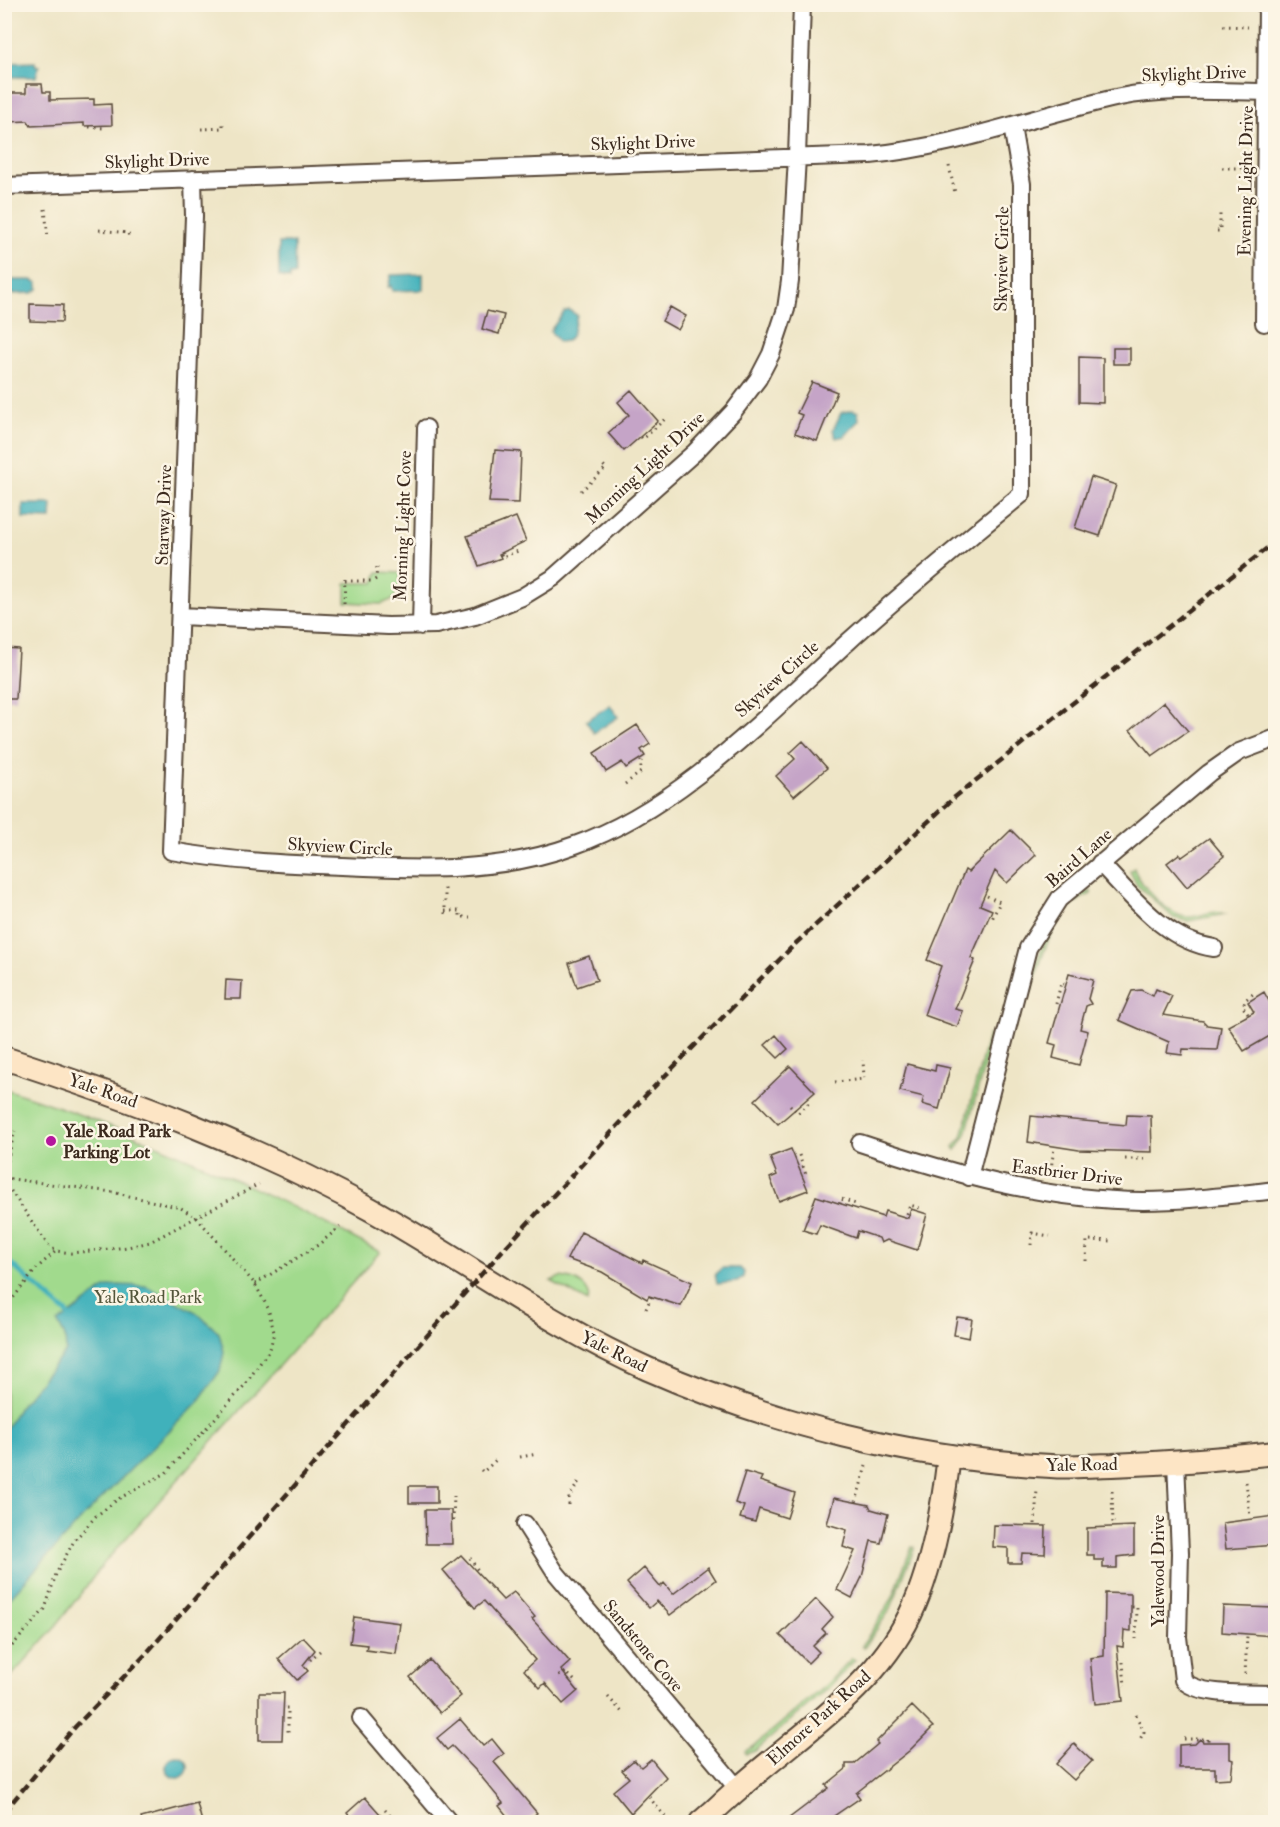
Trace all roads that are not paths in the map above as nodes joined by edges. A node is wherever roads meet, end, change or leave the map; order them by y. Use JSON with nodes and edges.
{"nodes":[{"id":1,"x":802,"y":4,"type":"edge"},
{"id":2,"x":1267,"y":4,"type":"edge"},
{"id":3,"x":1271,"y":92,"type":"edge"},
{"id":4,"x":1012,"y":126,"type":"junction"},
{"id":5,"x":797,"y":157,"type":"junction"},
{"id":6,"x":193,"y":179,"type":"junction"},
{"id":7,"x":4,"y":186,"type":"edge"},
{"id":8,"x":1264,"y":323,"type":"dead end"},
{"id":9,"x":426,"y":428,"type":"dead end"},
{"id":10,"x":180,"y":616,"type":"junction"},
{"id":11,"x":421,"y":626,"type":"junction"},
{"id":12,"x":1275,"y":738,"type":"edge"},
{"id":13,"x":171,"y":851,"type":"joint"},
{"id":14,"x":1100,"y":863,"type":"junction"},
{"id":15,"x":1214,"y":948,"type":"dead end"},
{"id":16,"x":4,"y":1058,"type":"edge"},
{"id":17,"x":860,"y":1143,"type":"dead end"},
{"id":18,"x":969,"y":1177,"type":"junction"},
{"id":19,"x":1275,"y":1190,"type":"edge"},
{"id":20,"x":1275,"y":1453,"type":"edge"},
{"id":21,"x":949,"y":1456,"type":"junction"},
{"id":22,"x":1176,"y":1462,"type":"junction"},
{"id":23,"x":525,"y":1524,"type":"dead end"},
{"id":24,"x":1275,"y":1694,"type":"edge"},
{"id":25,"x":361,"y":1718,"type":"dead end"},
{"id":26,"x":738,"y":1789,"type":"junction"},
{"id":27,"x":449,"y":1822,"type":"edge"},
{"id":28,"x":701,"y":1822,"type":"edge"}],
"edges":[{"from":1,"to":5,"type":"street","name":"Morning Light Drive"},
{"from":2,"to":3,"type":"street","name":"Evening Light Drive"},
{"from":3,"to":4,"type":"street","name":"Skylight Drive"},
{"from":3,"to":8,"type":"street","name":"Evening Light Drive"},
{"from":4,"to":5,"type":"street","name":"Skylight Drive"},
{"from":4,"to":13,"type":"street","name":"Skyview Circle"},
{"from":5,"to":6,"type":"street","name":"Skylight Drive"},
{"from":5,"to":11,"type":"street","name":"Morning Light Drive"},
{"from":6,"to":7,"type":"street","name":"Skylight Drive"},
{"from":6,"to":10,"type":"street","name":"Starway Drive"},
{"from":9,"to":11,"type":"street","name":"Morning Light Cove"},
{"from":10,"to":11,"type":"street","name":"Morning Light Drive"},
{"from":10,"to":13,"type":"street","name":"Starway Drive"},
{"from":12,"to":14,"type":"street","name":"Baird Lane"},
{"from":14,"to":15,"type":"street"},
{"from":14,"to":18,"type":"street","name":"Baird Lane"},
{"from":16,"to":21,"type":"main road","name":"Yale Road"},
{"from":17,"to":18,"type":"street","name":"Eastbrier Drive"},
{"from":18,"to":19,"type":"street","name":"Eastbrier Drive"},
{"from":20,"to":22,"type":"main road","name":"Yale Road"},
{"from":21,"to":22,"type":"main road","name":"Yale Road"},
{"from":21,"to":26,"type":"main road","name":"Elmore Park Road"},
{"from":22,"to":24,"type":"street","name":"Yalewood Drive"},
{"from":23,"to":26,"type":"street","name":"Sandstone Cove"},
{"from":25,"to":27,"type":"street"},
{"from":26,"to":28,"type":"main road","name":"Elmore Park Road"}]}
